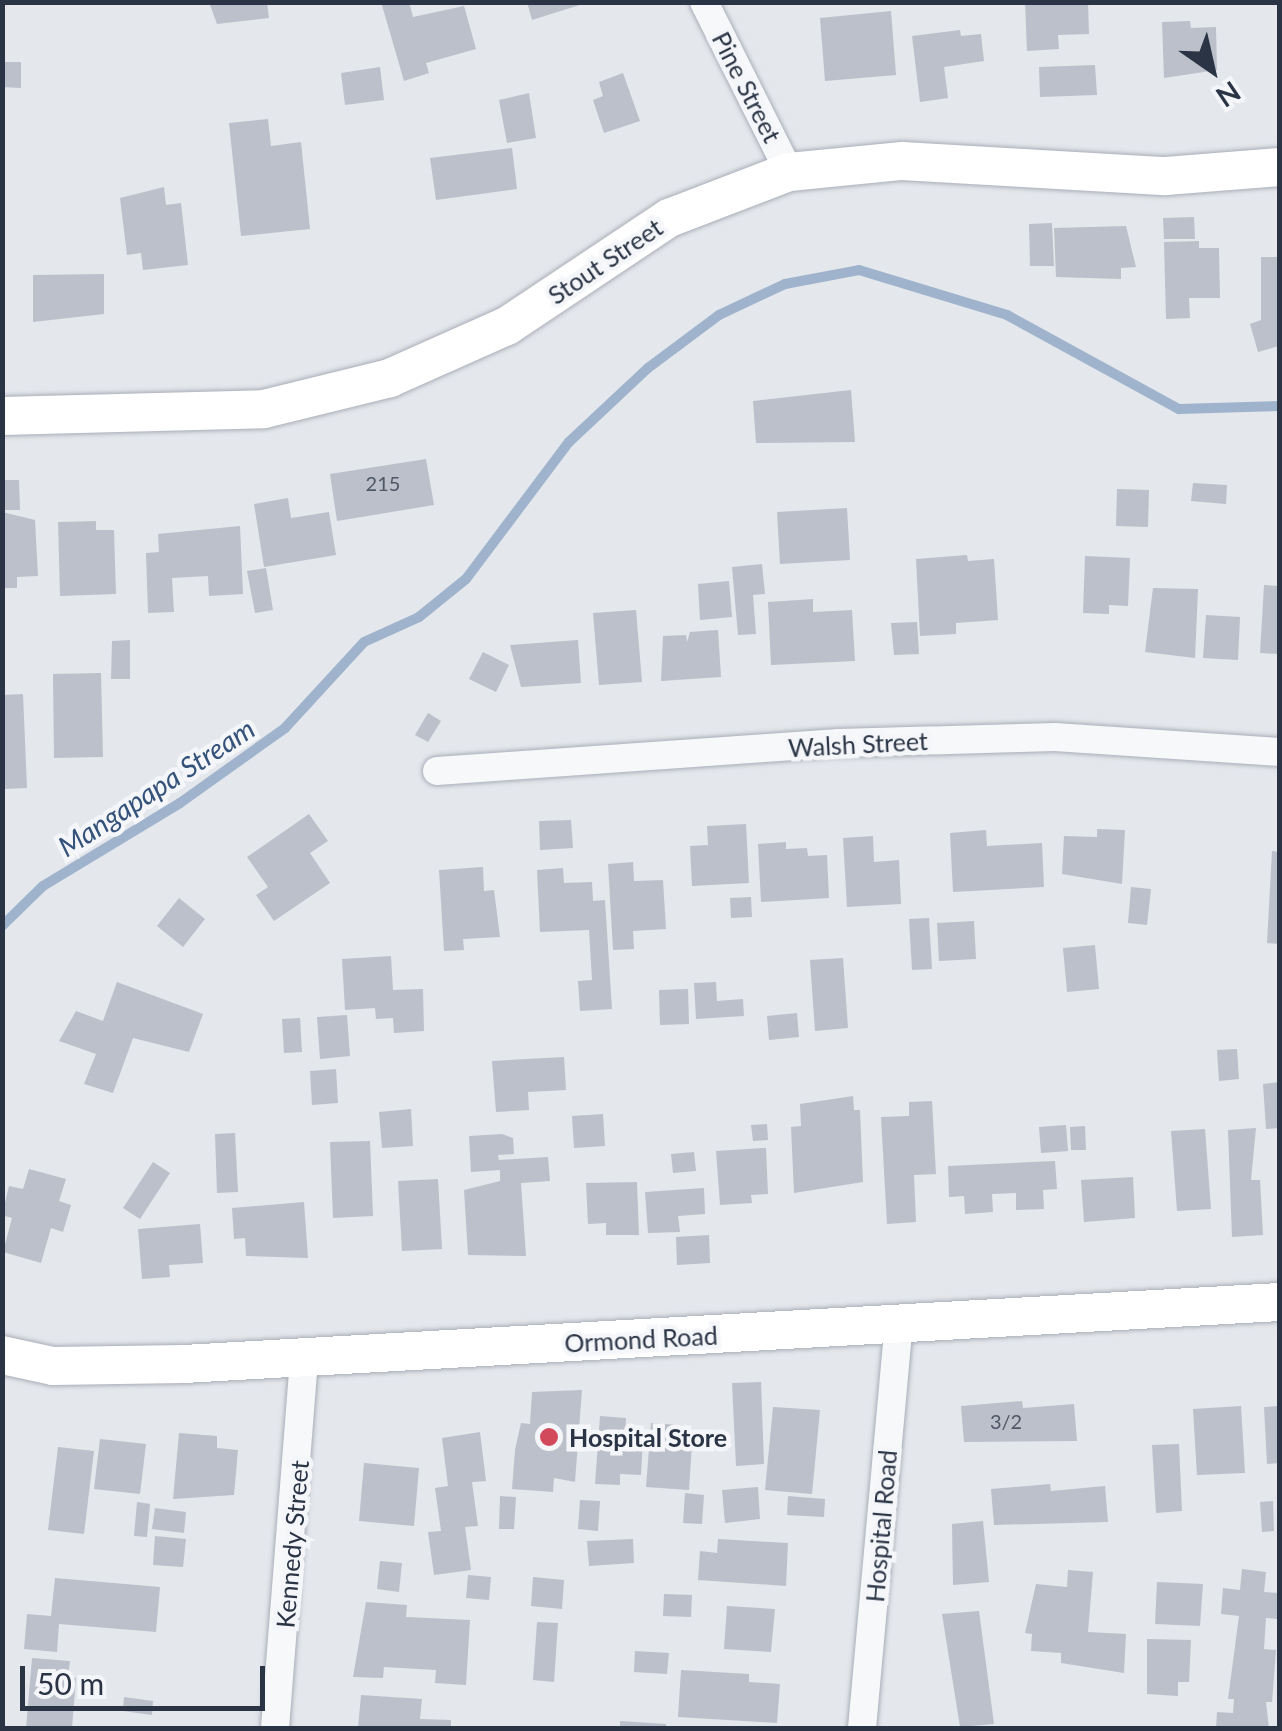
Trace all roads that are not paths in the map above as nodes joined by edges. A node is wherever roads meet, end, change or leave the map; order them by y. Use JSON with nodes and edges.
{"nodes":[{"id":1,"x":704,"y":2,"type":"edge"},
{"id":2,"x":1280,"y":167,"type":"edge"},
{"id":3,"x":788,"y":172,"type":"junction"},
{"id":4,"x":2,"y":416,"type":"edge"},
{"id":5,"x":1280,"y":752,"type":"edge"},
{"id":6,"x":437,"y":771,"type":"dead end"},
{"id":7,"x":1280,"y":1302,"type":"edge"},
{"id":8,"x":899,"y":1324,"type":"junction"},
{"id":9,"x":2,"y":1355,"type":"edge"},
{"id":10,"x":304,"y":1359,"type":"junction"},
{"id":11,"x":275,"y":1728,"type":"edge"},
{"id":12,"x":862,"y":1728,"type":"edge"}],
"edges":[{"from":1,"to":3,"type":"street","name":"Pine Street"},
{"from":2,"to":3,"type":"street","name":"Stout Street"},
{"from":3,"to":4,"type":"street","name":"Stout Street"},
{"from":5,"to":6,"type":"street","name":"Walsh Street"},
{"from":7,"to":8,"type":"street","name":"Ormond Road"},
{"from":8,"to":10,"type":"street","name":"Ormond Road"},
{"from":8,"to":12,"type":"street","name":"Hospital Road"},
{"from":9,"to":10,"type":"street","name":"Ormond Road"},
{"from":10,"to":11,"type":"street","name":"Kennedy Street"}]}
